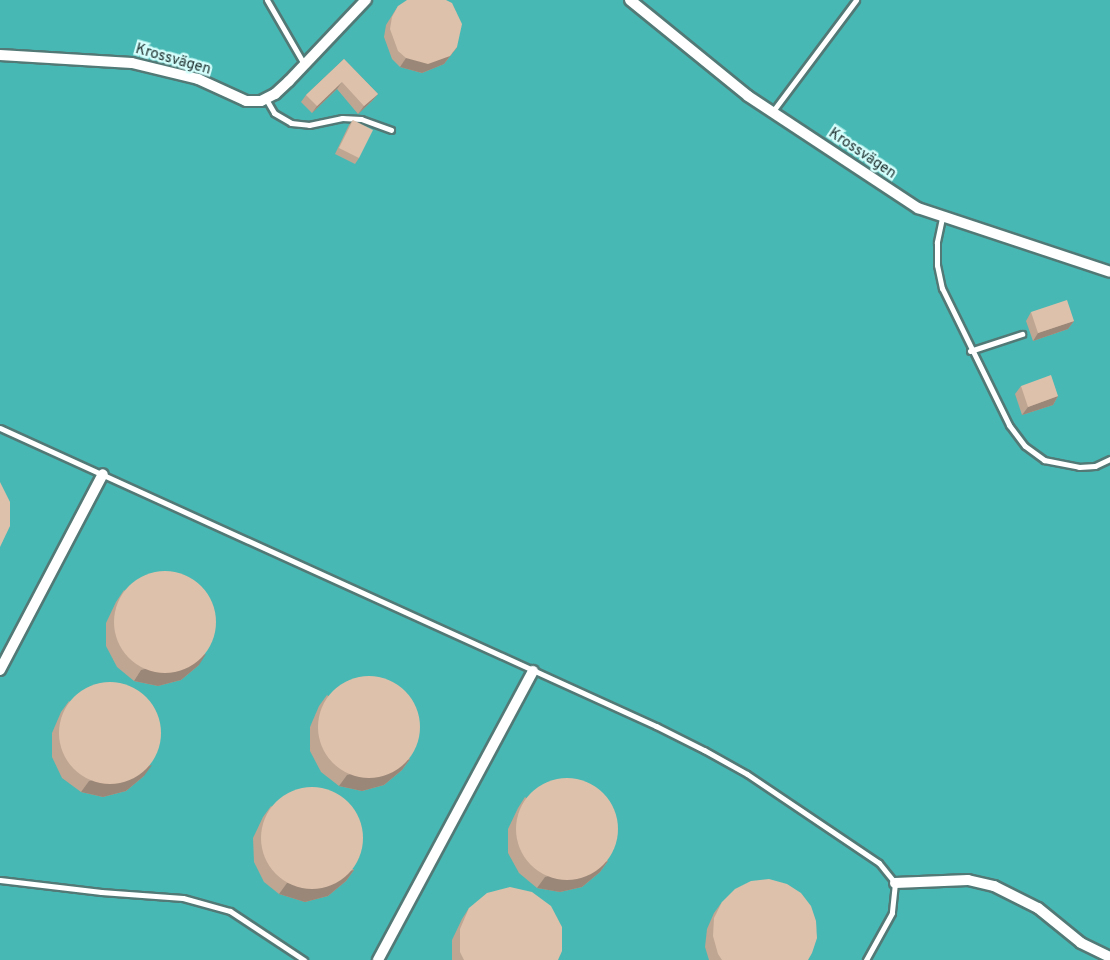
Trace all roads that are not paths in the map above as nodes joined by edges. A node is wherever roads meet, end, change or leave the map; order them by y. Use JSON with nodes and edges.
{"nodes":[{"id":1,"x":267,"y":0,"type":"edge"},
{"id":2,"x":366,"y":0,"type":"edge"},
{"id":3,"x":630,"y":0,"type":"edge"},
{"id":4,"x":856,"y":0,"type":"edge"},
{"id":5,"x":0,"y":55,"type":"edge"},
{"id":6,"x":304,"y":64,"type":"junction"},
{"id":7,"x":266,"y":99,"type":"junction"},
{"id":8,"x":772,"y":111,"type":"junction"},
{"id":9,"x":391,"y":130,"type":"dead end"},
{"id":10,"x":942,"y":218,"type":"junction"},
{"id":11,"x":1110,"y":272,"type":"edge"},
{"id":12,"x":1023,"y":334,"type":"dead end"},
{"id":13,"x":970,"y":351,"type":"junction"},
{"id":14,"x":0,"y":429,"type":"edge"},
{"id":15,"x":1110,"y":459,"type":"edge"},
{"id":16,"x":102,"y":474,"type":"junction"},
{"id":17,"x":0,"y":670,"type":"edge"},
{"id":18,"x":533,"y":671,"type":"junction"},
{"id":19,"x":0,"y":880,"type":"edge"},
{"id":20,"x":895,"y":883,"type":"junction"},
{"id":21,"x":1110,"y":957,"type":"edge"},
{"id":22,"x":303,"y":960,"type":"edge"},
{"id":23,"x":378,"y":960,"type":"edge"},
{"id":24,"x":866,"y":960,"type":"edge"}],
"edges":[{"from":1,"to":6,"type":"lane"},
{"from":2,"to":6,"type":"street"},
{"from":3,"to":8,"type":"street","name":"Krossvägen"},
{"from":4,"to":8,"type":"lane"},
{"from":5,"to":7,"type":"street","name":"Krossvägen"},
{"from":6,"to":7,"type":"street"},
{"from":7,"to":9,"type":"lane"},
{"from":8,"to":10,"type":"street","name":"Krossvägen"},
{"from":10,"to":11,"type":"street","name":"Krossvägen"},
{"from":10,"to":13,"type":"lane"},
{"from":12,"to":13,"type":"lane"},
{"from":13,"to":15,"type":"lane"},
{"from":14,"to":16,"type":"lane"},
{"from":16,"to":17,"type":"street"},
{"from":16,"to":18,"type":"lane"},
{"from":18,"to":20,"type":"lane"},
{"from":18,"to":23,"type":"street"},
{"from":19,"to":22,"type":"lane"},
{"from":20,"to":21,"type":"street"},
{"from":20,"to":24,"type":"lane"}]}
